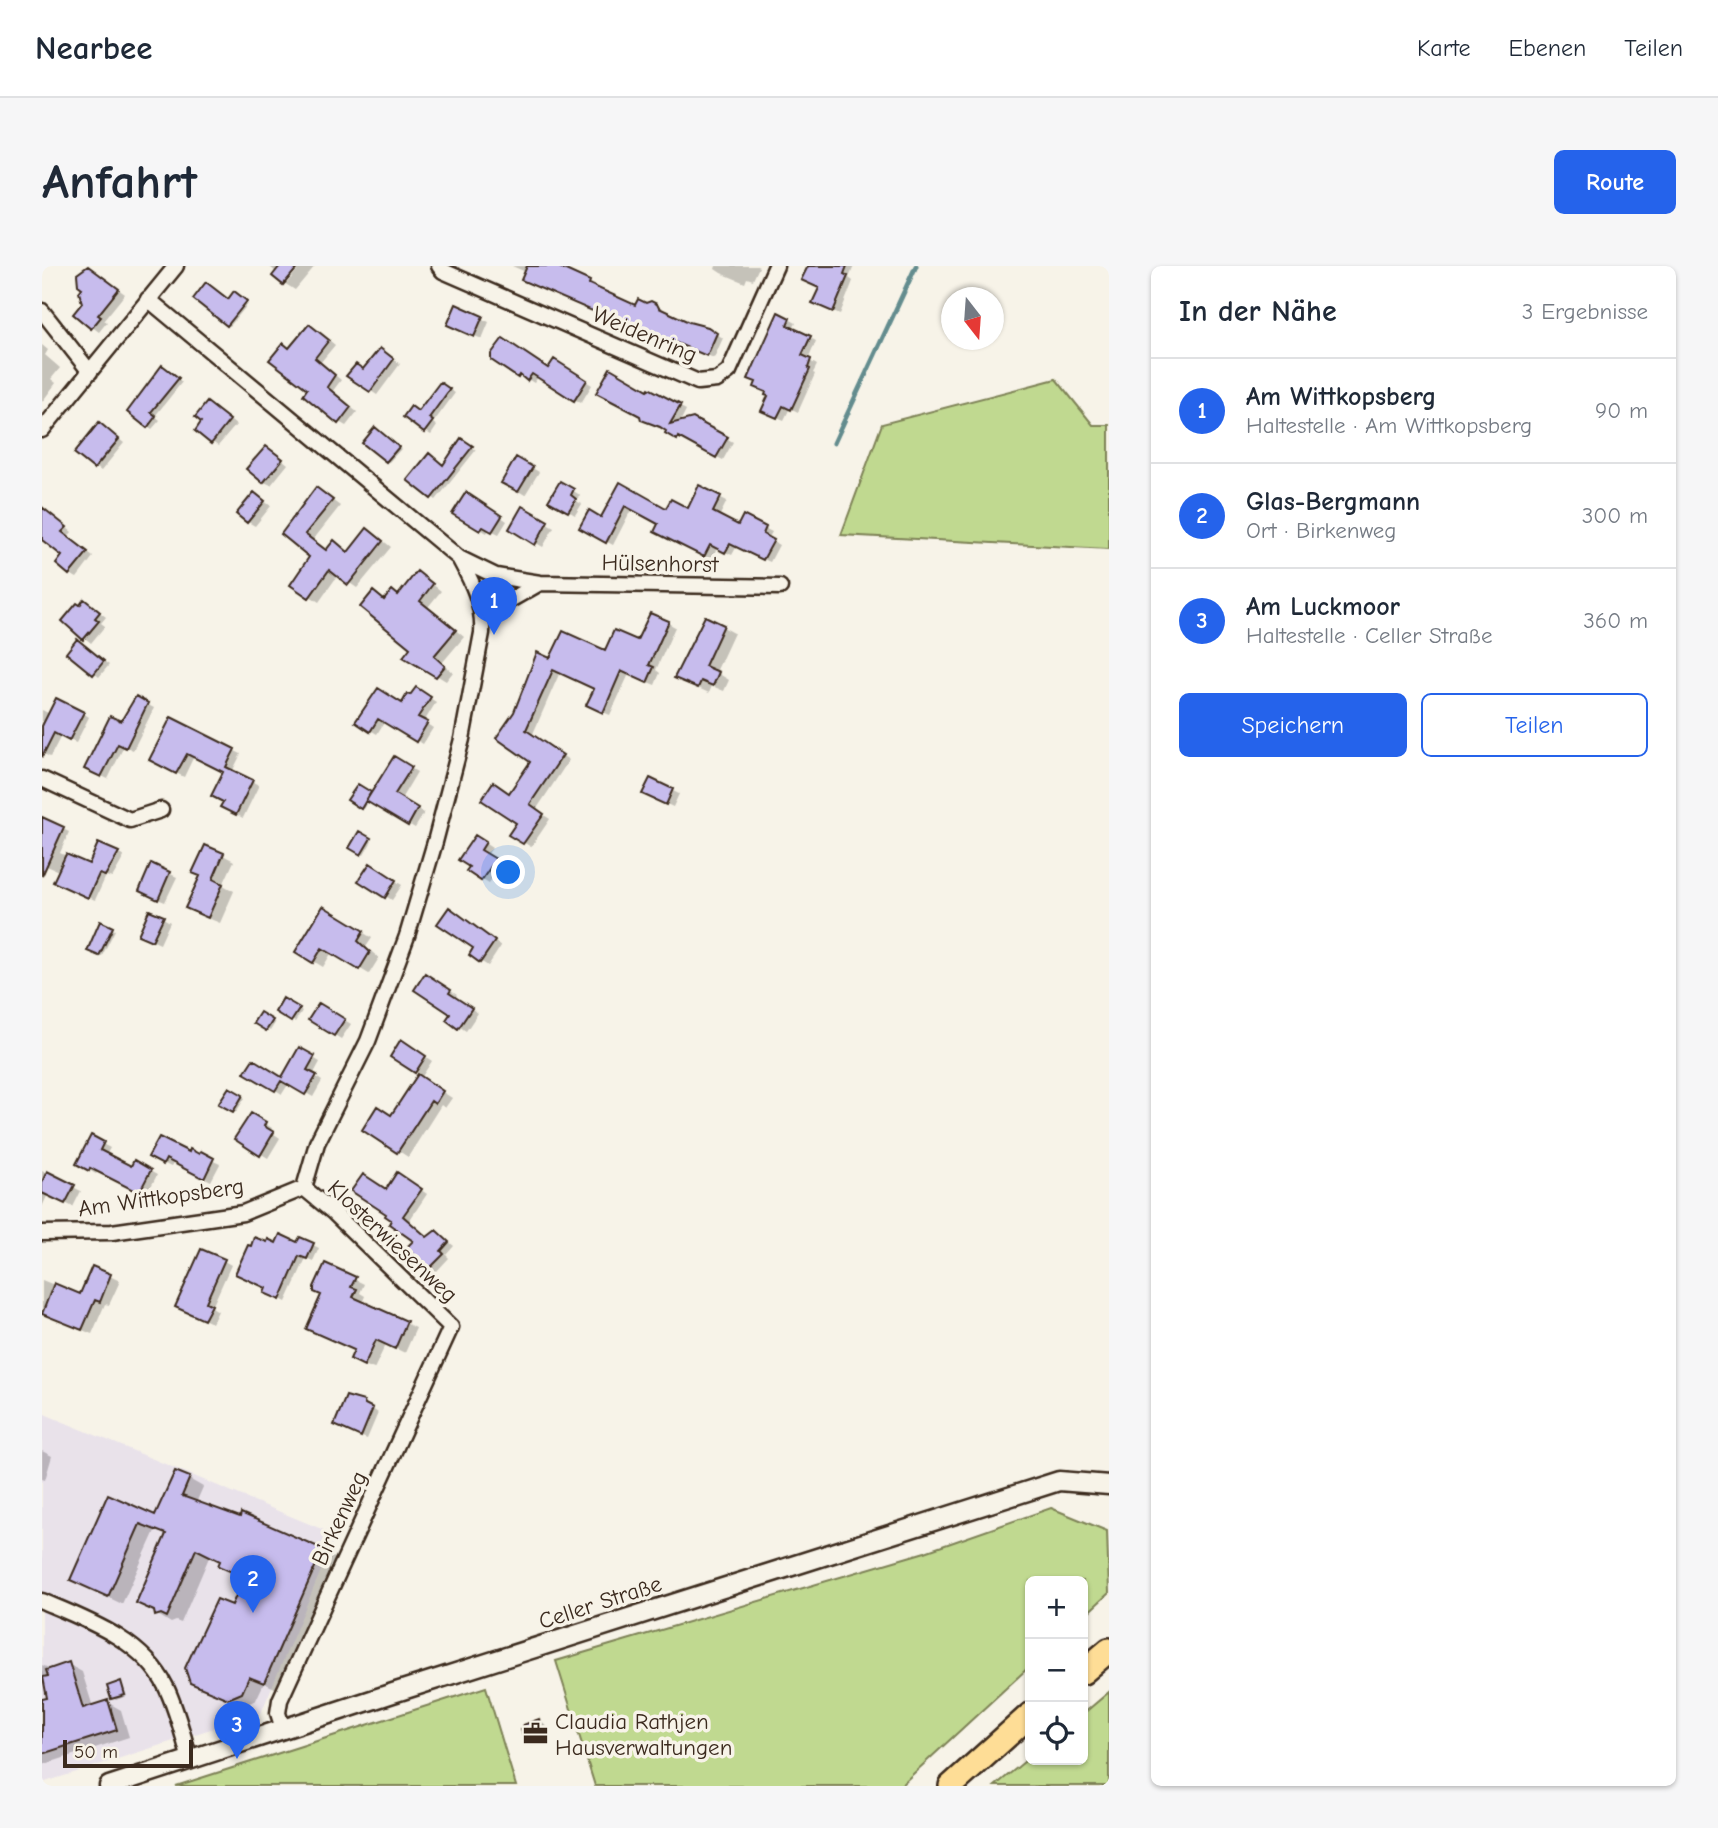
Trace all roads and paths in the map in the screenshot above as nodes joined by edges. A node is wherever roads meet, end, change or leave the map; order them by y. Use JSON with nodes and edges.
{"nodes":[{"id":1,"x":176,"y":266,"type":"edge"},
{"id":2,"x":439,"y":266,"type":"edge"},
{"id":3,"x":776,"y":266,"type":"edge"},
{"id":4,"x":148,"y":299,"type":"junction"},
{"id":5,"x":42,"y":311,"type":"edge"},
{"id":6,"x":89,"y":372,"type":"junction"},
{"id":7,"x":42,"y":430,"type":"edge"},
{"id":8,"x":459,"y":558,"type":"junction"},
{"id":9,"x":540,"y":583,"type":"junction"},
{"id":10,"x":780,"y":587,"type":"dead end"},
{"id":11,"x":483,"y":620,"type":"junction"},
{"id":12,"x":42,"y":779,"type":"edge"},
{"id":13,"x":161,"y":810,"type":"dead end"},
{"id":14,"x":304,"y":1188,"type":"junction"},
{"id":15,"x":42,"y":1233,"type":"edge"},
{"id":16,"x":451,"y":1327,"type":"joint"},
{"id":17,"x":1109,"y":1485,"type":"edge"},
{"id":18,"x":42,"y":1601,"type":"edge"},
{"id":19,"x":1109,"y":1650,"type":"edge"},
{"id":20,"x":1088,"y":1668,"type":"edge"},
{"id":21,"x":280,"y":1714,"type":"junction"},
{"id":22,"x":1025,"y":1719,"type":"edge"},
{"id":23,"x":190,"y":1760,"type":"junction"},
{"id":24,"x":109,"y":1786,"type":"edge"},
{"id":25,"x":951,"y":1786,"type":"edge"}],
"edges":[{"from":1,"to":4,"type":"street"},
{"from":2,"to":3,"type":"street","name":"Weidenring"},
{"from":4,"to":6,"type":"street"},
{"from":4,"to":8,"type":"street"},
{"from":5,"to":6,"type":"street"},
{"from":6,"to":7,"type":"street"},
{"from":8,"to":9,"type":"street","name":"Hülsenhorst"},
{"from":8,"to":11,"type":"street"},
{"from":9,"to":10,"type":"street","name":"Hülsenhorst"},
{"from":9,"to":11,"type":"street"},
{"from":11,"to":14,"type":"street"},
{"from":12,"to":13,"type":"street"},
{"from":14,"to":15,"type":"street","name":"Am Wittkopsberg"},
{"from":14,"to":16,"type":"street","name":"Klosterwiesenweg"},
{"from":16,"to":21,"type":"street","name":"Birkenweg"},
{"from":17,"to":21,"type":"street","name":"Celler Straße"},
{"from":18,"to":23,"type":"street"},
{"from":19,"to":20,"type":"main road"},
{"from":21,"to":23,"type":"street","name":"Celler Straße"},
{"from":22,"to":25,"type":"main road"},
{"from":23,"to":24,"type":"street","name":"Celler Straße"}]}
